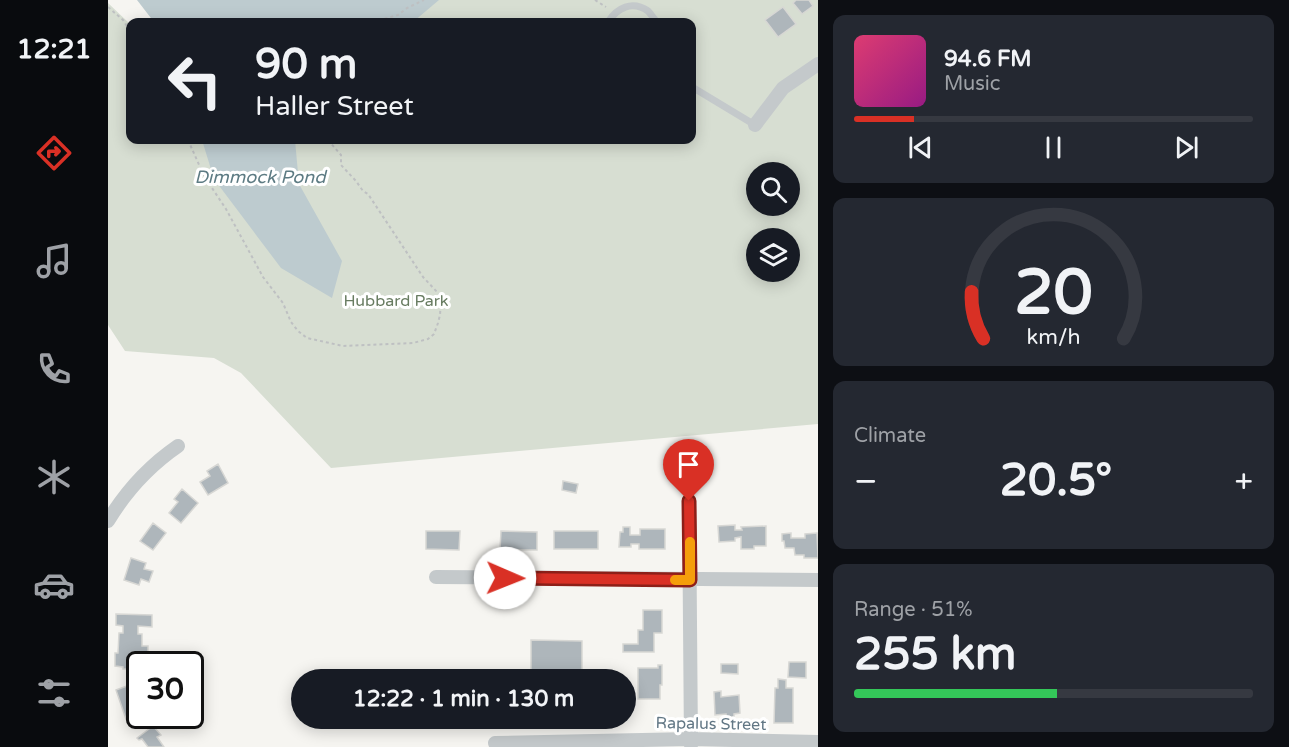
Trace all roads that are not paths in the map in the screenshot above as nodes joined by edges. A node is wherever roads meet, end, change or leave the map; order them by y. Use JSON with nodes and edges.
{"nodes":[{"id":1,"x":611,"y":18,"type":"edge"},
{"id":2,"x":654,"y":18,"type":"edge"},
{"id":3,"x":818,"y":64,"type":"edge"},
{"id":4,"x":696,"y":89,"type":"edge"},
{"id":5,"x":755,"y":125,"type":"joint"},
{"id":6,"x":177,"y":446,"type":"dead end"},
{"id":7,"x":689,"y":501,"type":"dead end"},
{"id":8,"x":108,"y":521,"type":"edge"},
{"id":9,"x":436,"y":577,"type":"dead end"},
{"id":10,"x":690,"y":580,"type":"junction"},
{"id":11,"x":818,"y":580,"type":"edge"},
{"id":12,"x":818,"y":742,"type":"edge"},
{"id":13,"x":691,"y":743,"type":"edge"},
{"id":14,"x":496,"y":745,"type":"edge"}],
"edges":[{"from":1,"to":2,"type":"lane"},
{"from":3,"to":5,"type":"street"},
{"from":4,"to":5,"type":"lane"},
{"from":6,"to":8,"type":"street"},
{"from":7,"to":10,"type":"street"},
{"from":9,"to":10,"type":"street"},
{"from":10,"to":11,"type":"street"},
{"from":10,"to":13,"type":"street"},
{"from":12,"to":13,"type":"street","name":"Rapalus Street"},
{"from":13,"to":14,"type":"street","name":"Rapalus Street"}]}
